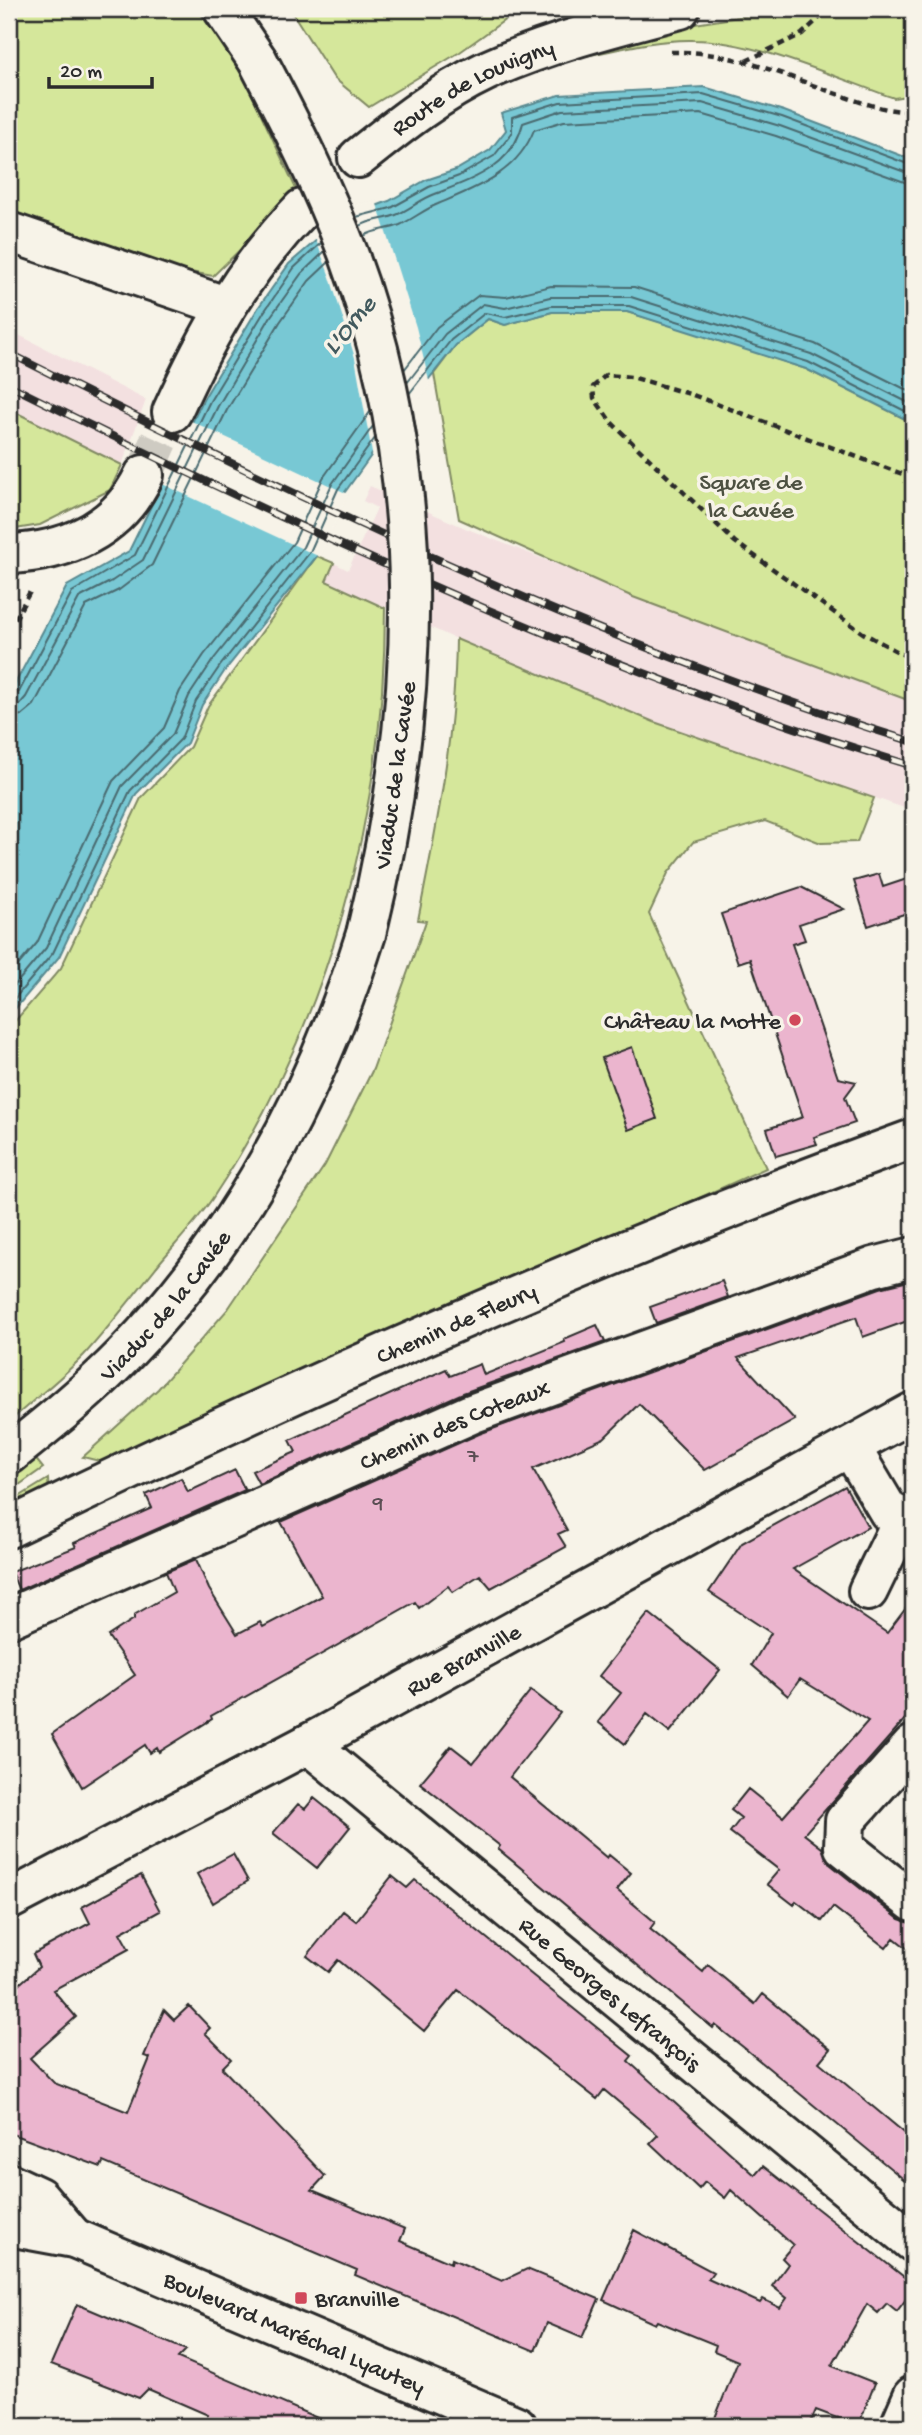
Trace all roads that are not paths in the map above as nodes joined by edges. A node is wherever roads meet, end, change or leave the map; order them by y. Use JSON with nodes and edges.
{"nodes":[{"id":1,"x":223,"y":9,"type":"edge"},
{"id":2,"x":680,"y":9,"type":"edge"},
{"id":3,"x":358,"y":158,"type":"dead end"},
{"id":4,"x":302,"y":209,"type":"dead end"},
{"id":5,"x":9,"y":232,"type":"edge"},
{"id":6,"x":225,"y":306,"type":"junction"},
{"id":7,"x":172,"y":412,"type":"tunnel mouth"},
{"id":8,"x":144,"y":475,"type":"tunnel mouth"},
{"id":9,"x":9,"y":554,"type":"edge"},
{"id":10,"x":913,"y":1139,"type":"edge"},
{"id":11,"x":913,"y":1257,"type":"edge"},
{"id":12,"x":913,"y":1412,"type":"edge"},
{"id":13,"x":851,"y":1448,"type":"junction"},
{"id":14,"x":9,"y":1455,"type":"edge"},
{"id":15,"x":909,"y":1518,"type":"edge"},
{"id":16,"x":9,"y":1528,"type":"edge"},
{"id":17,"x":868,"y":1591,"type":"dead end"},
{"id":18,"x":9,"y":1618,"type":"edge"},
{"id":19,"x":308,"y":1744,"type":"junction"},
{"id":20,"x":913,"y":1745,"type":"edge"},
{"id":21,"x":9,"y":1900,"type":"edge"},
{"id":22,"x":913,"y":1902,"type":"edge"},
{"id":23,"x":9,"y":2183,"type":"edge"},
{"id":24,"x":9,"y":2226,"type":"edge"},
{"id":25,"x":74,"y":2238,"type":"junction"},
{"id":26,"x":913,"y":2242,"type":"edge"},
{"id":27,"x":913,"y":2396,"type":"edge"},
{"id":28,"x":517,"y":2426,"type":"edge"},
{"id":29,"x":900,"y":2426,"type":"edge"}],
"edges":[{"from":1,"to":14,"type":"street","name":"Viaduc de la Cavée","bridge":true},
{"from":2,"to":3,"type":"street","name":"Route de Louvigny"},
{"from":4,"to":6,"type":"street"},
{"from":5,"to":6,"type":"street"},
{"from":6,"to":7,"type":"street"},
{"from":8,"to":9,"type":"street"},
{"from":10,"to":16,"type":"street","name":"Chemin de Fleury"},
{"from":11,"to":18,"type":"street","name":"Chemin des Coteaux"},
{"from":12,"to":13,"type":"street","name":"Rue Branville"},
{"from":13,"to":15,"type":"street"},
{"from":13,"to":19,"type":"street","name":"Rue Branville"},
{"from":15,"to":17,"type":"street"},
{"from":19,"to":21,"type":"street","name":"Rue Branville"},
{"from":19,"to":26,"type":"street","name":"Rue Georges Lefrançois"},
{"from":20,"to":22,"type":"street"},
{"from":23,"to":25,"type":"street","name":"Boulevard Maréchal Lyautey"},
{"from":24,"to":25,"type":"street","name":"Boulevard Maréchal Lyautey"},
{"from":25,"to":28,"type":"street","name":"Boulevard Maréchal Lyautey"},
{"from":27,"to":29,"type":"street"}]}
